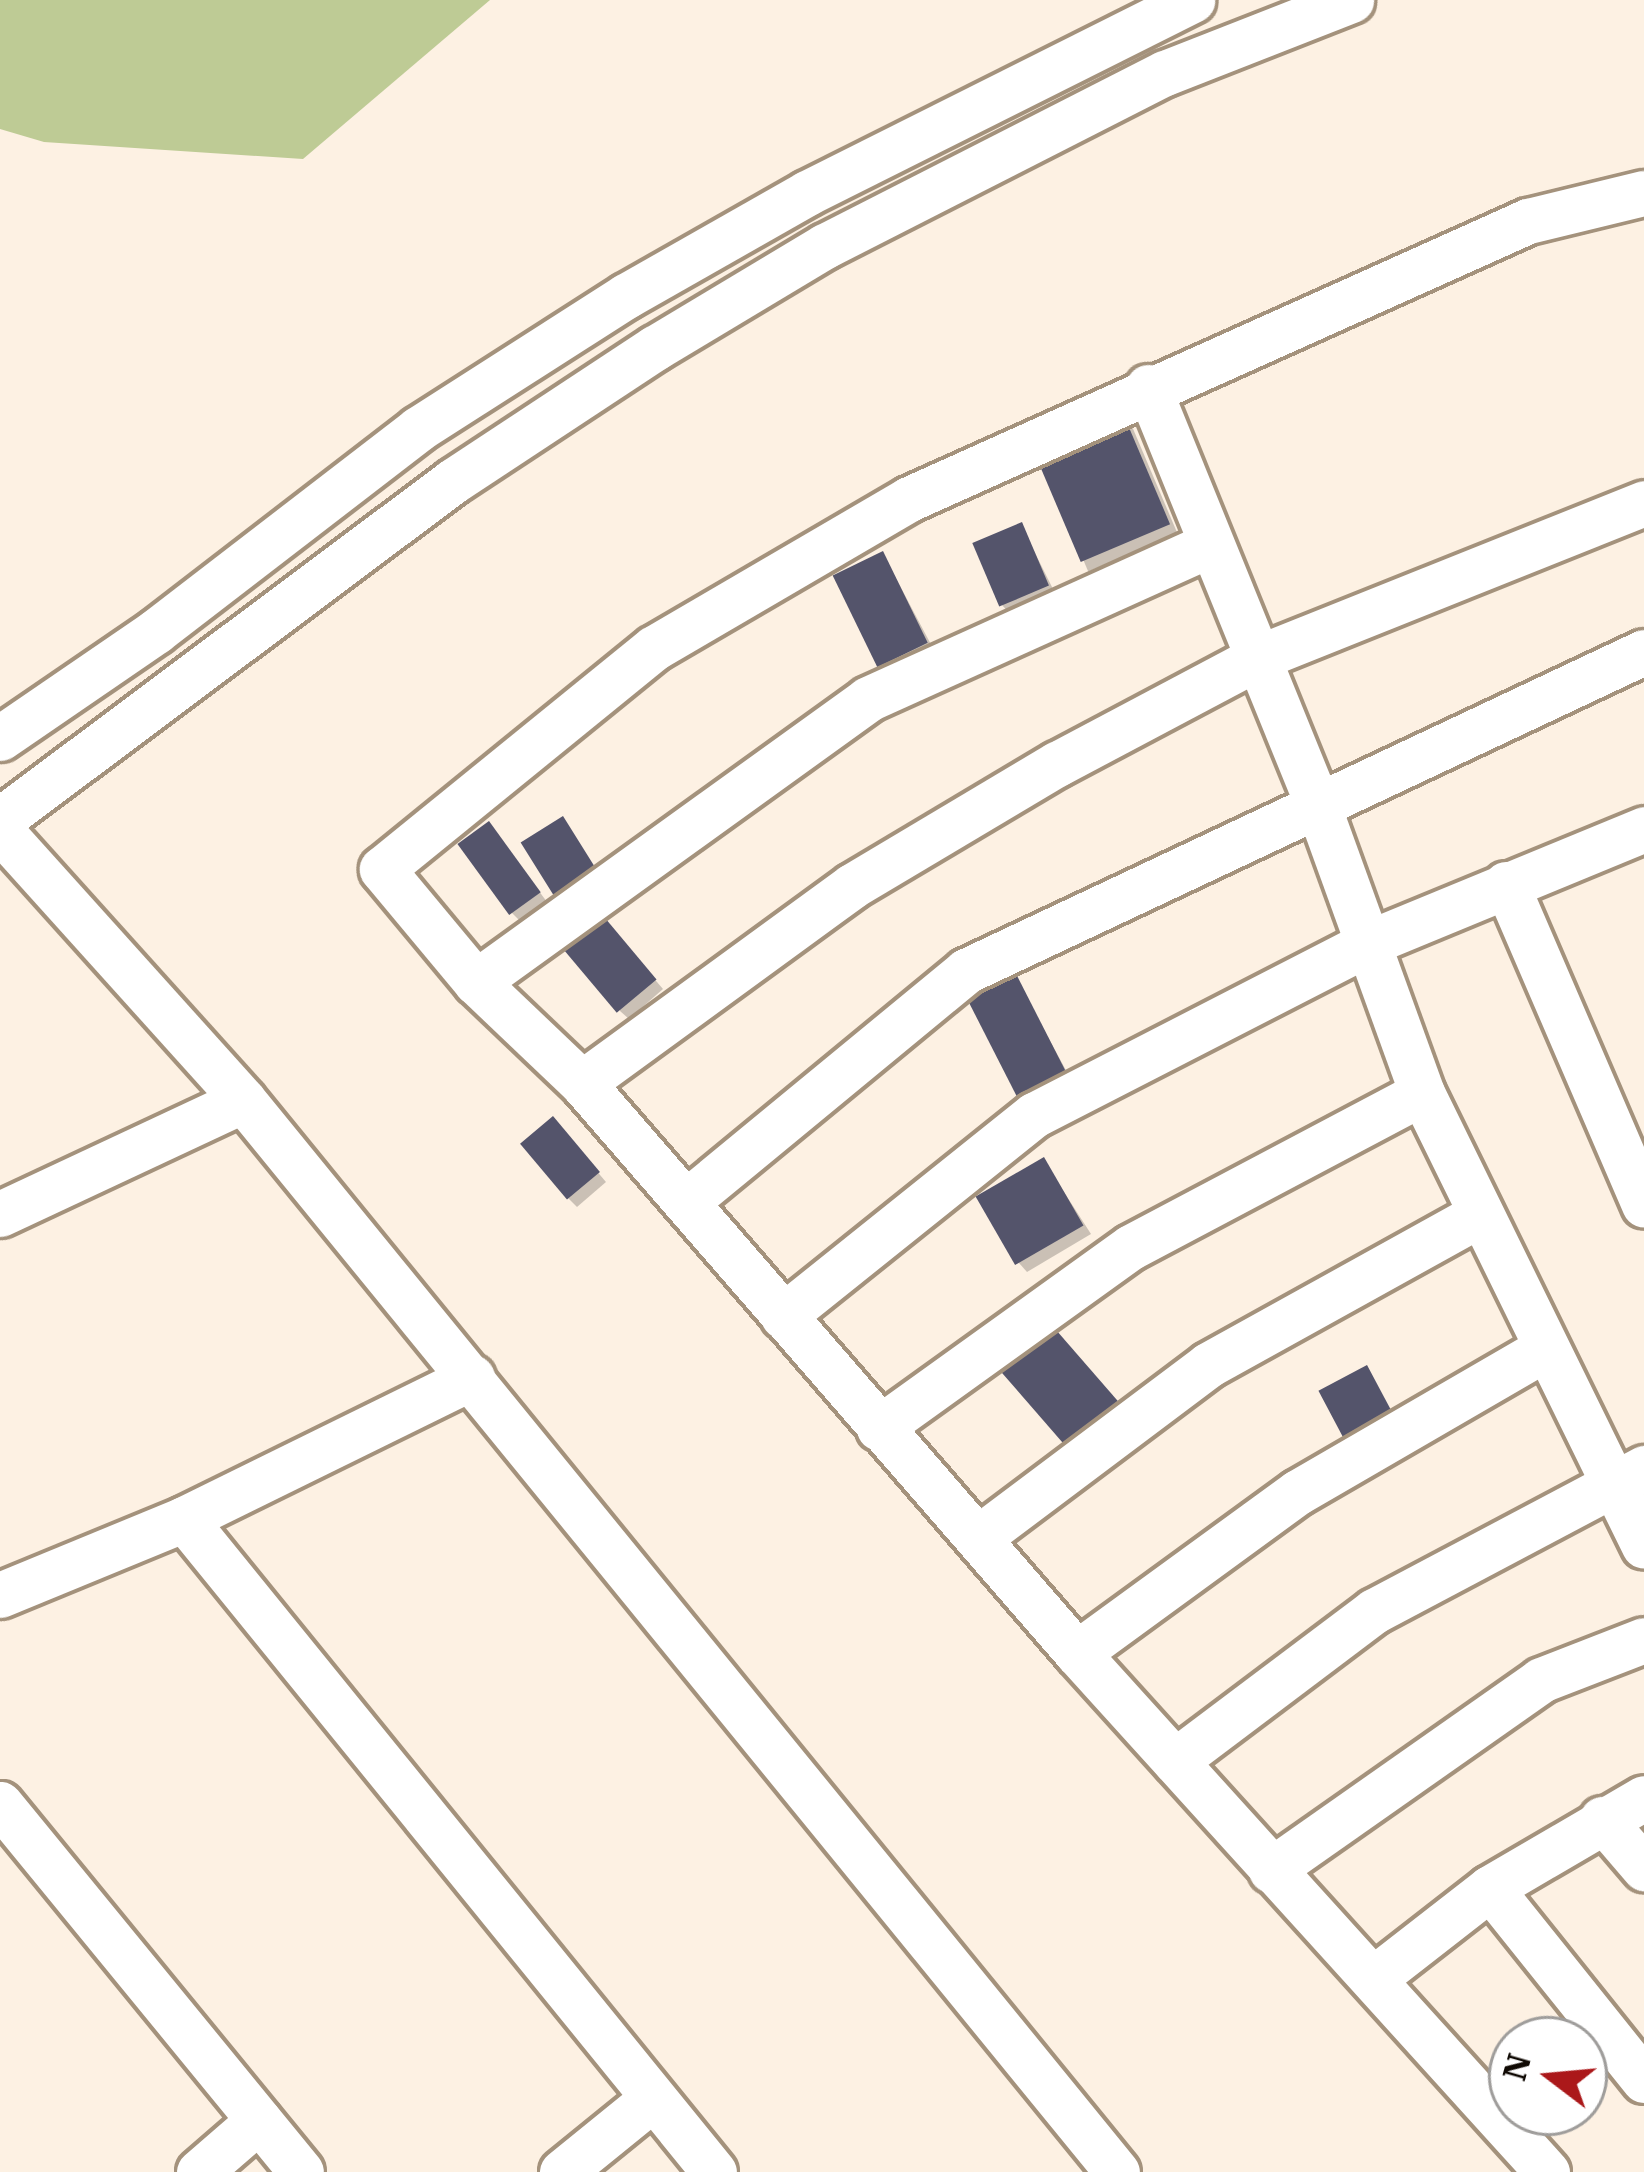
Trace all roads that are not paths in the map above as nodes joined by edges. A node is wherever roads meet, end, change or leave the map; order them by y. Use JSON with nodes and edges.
{"nodes":[{"id":1,"x":1192,"y":0,"type":"edge"},
{"id":2,"x":1351,"y":0,"type":"edge"},
{"id":3,"x":1134,"y":10,"type":"edge"},
{"id":4,"x":1165,"y":73,"type":"junction"},
{"id":5,"x":1644,"y":193,"type":"edge"},
{"id":6,"x":1148,"y":387,"type":"junction"},
{"id":7,"x":1644,"y":503,"type":"edge"},
{"id":8,"x":1209,"y":545,"type":"junction"},
{"id":9,"x":1644,"y":652,"type":"edge"},
{"id":10,"x":1257,"y":658,"type":"junction"},
{"id":11,"x":0,"y":738,"type":"edge"},
{"id":12,"x":1317,"y":803,"type":"junction"},
{"id":13,"x":0,"y":820,"type":"edge"},
{"id":14,"x":1644,"y":829,"type":"edge"},
{"id":15,"x":0,"y":830,"type":"edge"},
{"id":16,"x":1506,"y":884,"type":"junction"},
{"id":17,"x":1368,"y":944,"type":"junction"},
{"id":18,"x":476,"y":982,"type":"junction"},
{"id":19,"x":582,"y":1083,"type":"junction"},
{"id":20,"x":1422,"y":1093,"type":"junction"},
{"id":21,"x":243,"y":1100,"type":"junction"},
{"id":22,"x":686,"y":1202,"type":"junction"},
{"id":23,"x":1644,"y":1205,"type":"edge"},
{"id":24,"x":0,"y":1214,"type":"edge"},
{"id":25,"x":1479,"y":1215,"type":"junction"},
{"id":26,"x":782,"y":1316,"type":"junction"},
{"id":27,"x":1543,"y":1349,"type":"junction"},
{"id":28,"x":472,"y":1377,"type":"junction"},
{"id":29,"x":879,"y":1428,"type":"junction"},
{"id":30,"x":1629,"y":1474,"type":"edge"},
{"id":31,"x":184,"y":1519,"type":"junction"},
{"id":32,"x":978,"y":1538,"type":"junction"},
{"id":33,"x":1644,"y":1546,"type":"edge"},
{"id":34,"x":0,"y":1595,"type":"edge"},
{"id":35,"x":1644,"y":1640,"type":"edge"},
{"id":36,"x":1077,"y":1653,"type":"junction"},
{"id":37,"x":1175,"y":1761,"type":"junction"},
{"id":38,"x":1644,"y":1798,"type":"edge"},
{"id":39,"x":0,"y":1804,"type":"edge"},
{"id":40,"x":1602,"y":1819,"type":"junction"},
{"id":41,"x":1644,"y":1868,"type":"edge"},
{"id":42,"x":1271,"y":1870,"type":"junction"},
{"id":43,"x":1490,"y":1888,"type":"junction"},
{"id":44,"x":1373,"y":1979,"type":"junction"},
{"id":45,"x":1644,"y":2080,"type":"edge"},
{"id":46,"x":653,"y":2098,"type":"junction"},
{"id":47,"x":259,"y":2120,"type":"junction"},
{"id":48,"x":199,"y":2172,"type":"edge"},
{"id":49,"x":301,"y":2172,"type":"edge"},
{"id":50,"x":562,"y":2172,"type":"edge"},
{"id":51,"x":713,"y":2172,"type":"edge"},
{"id":52,"x":1117,"y":2172,"type":"edge"},
{"id":53,"x":1546,"y":2172,"type":"edge"}],
"edges":[{"from":1,"to":3,"type":"street"},
{"from":2,"to":4,"type":"street"},
{"from":3,"to":4,"type":"street"},
{"from":3,"to":11,"type":"street"},
{"from":4,"to":13,"type":"street"},
{"from":5,"to":6,"type":"street"},
{"from":6,"to":8,"type":"street"},
{"from":6,"to":18,"type":"street"},
{"from":7,"to":10,"type":"street"},
{"from":8,"to":10,"type":"street"},
{"from":8,"to":18,"type":"street"},
{"from":9,"to":12,"type":"street"},
{"from":10,"to":12,"type":"street"},
{"from":10,"to":19,"type":"street"},
{"from":12,"to":17,"type":"street"},
{"from":12,"to":22,"type":"street"},
{"from":14,"to":16,"type":"street"},
{"from":15,"to":21,"type":"street"},
{"from":16,"to":17,"type":"street"},
{"from":16,"to":23,"type":"street"},
{"from":17,"to":20,"type":"street"},
{"from":17,"to":26,"type":"street"},
{"from":18,"to":19,"type":"street"},
{"from":19,"to":22,"type":"street"},
{"from":20,"to":25,"type":"street"},
{"from":20,"to":29,"type":"street"},
{"from":21,"to":24,"type":"street"},
{"from":21,"to":28,"type":"street"},
{"from":22,"to":26,"type":"street"},
{"from":25,"to":27,"type":"street"},
{"from":25,"to":32,"type":"street"},
{"from":26,"to":29,"type":"street"},
{"from":27,"to":30,"type":"street"},
{"from":27,"to":36,"type":"street"},
{"from":28,"to":31,"type":"street"},
{"from":28,"to":52,"type":"street"},
{"from":29,"to":32,"type":"street"},
{"from":30,"to":33,"type":"street"},
{"from":30,"to":37,"type":"street"},
{"from":31,"to":34,"type":"street"},
{"from":31,"to":46,"type":"street"},
{"from":32,"to":36,"type":"street"},
{"from":35,"to":42,"type":"street"},
{"from":36,"to":37,"type":"street"},
{"from":37,"to":42,"type":"street"},
{"from":38,"to":40,"type":"street"},
{"from":39,"to":47,"type":"street"},
{"from":40,"to":41,"type":"street"},
{"from":40,"to":43,"type":"street"},
{"from":42,"to":44,"type":"street"},
{"from":43,"to":44,"type":"street"},
{"from":43,"to":45,"type":"street"},
{"from":44,"to":53,"type":"street"},
{"from":46,"to":50,"type":"street"},
{"from":46,"to":51,"type":"street"},
{"from":47,"to":48,"type":"street"},
{"from":47,"to":49,"type":"street"}]}
